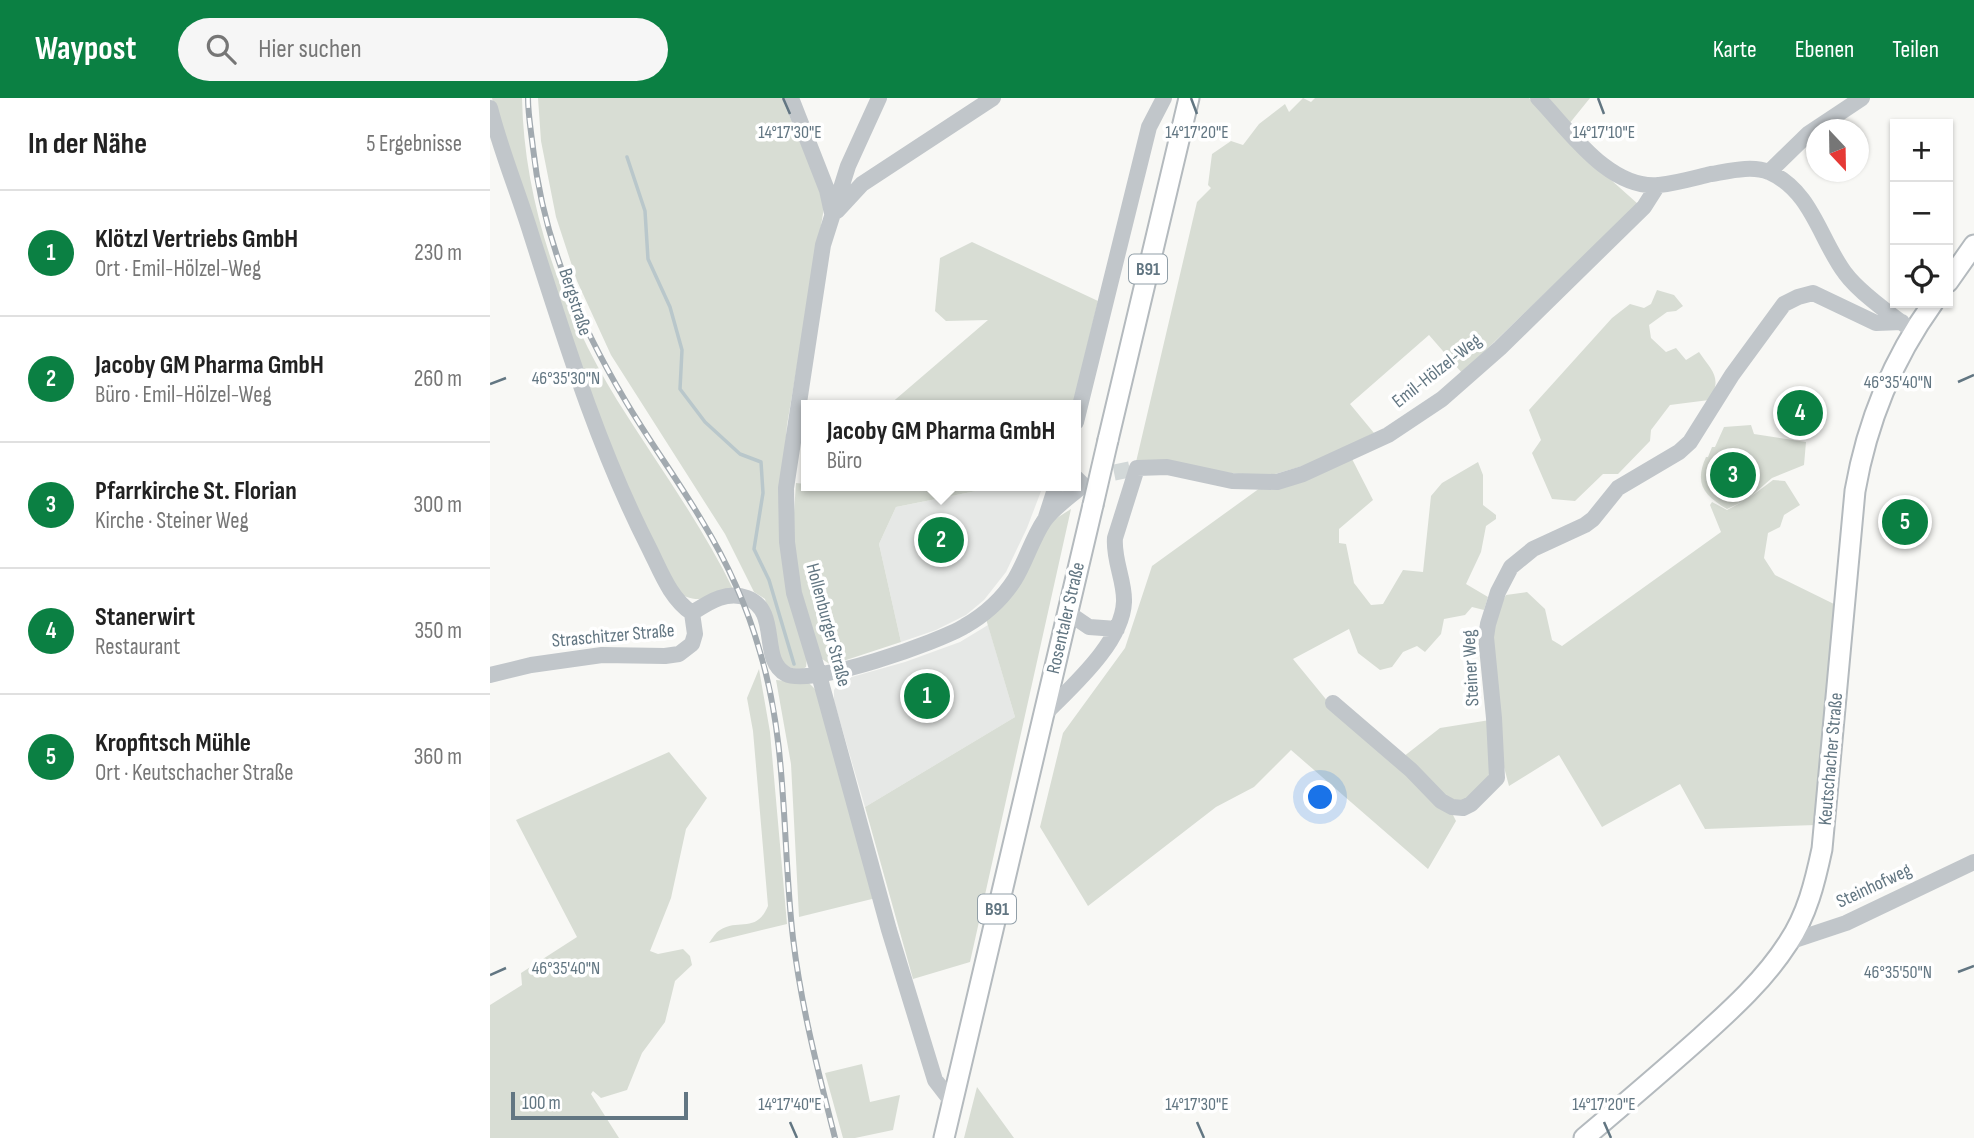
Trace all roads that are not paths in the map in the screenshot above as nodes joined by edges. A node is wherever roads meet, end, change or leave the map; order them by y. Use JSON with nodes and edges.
{"nodes":[{"id":1,"x":791,"y":98,"type":"edge"},
{"id":2,"x":880,"y":98,"type":"edge"},
{"id":3,"x":993,"y":98,"type":"edge"},
{"id":4,"x":1164,"y":98,"type":"edge"},
{"id":5,"x":1189,"y":98,"type":"edge"},
{"id":6,"x":1538,"y":98,"type":"edge"},
{"id":7,"x":1862,"y":98,"type":"edge"},
{"id":8,"x":490,"y":107,"type":"edge"},
{"id":9,"x":1769,"y":172,"type":"junction"},
{"id":10,"x":1658,"y":185,"type":"junction"},
{"id":11,"x":833,"y":216,"type":"junction"},
{"id":12,"x":1974,"y":245,"type":"edge"},
{"id":13,"x":1953,"y":275,"type":"edge"},
{"id":14,"x":1927,"y":308,"type":"edge"},
{"id":15,"x":1907,"y":326,"type":"junction"},
{"id":16,"x":1081,"y":402,"type":"edge"},
{"id":17,"x":1054,"y":491,"type":"edge"},
{"id":18,"x":1071,"y":491,"type":"edge"},
{"id":19,"x":1045,"y":519,"type":"junction"},
{"id":20,"x":1068,"y":612,"type":"junction"},
{"id":21,"x":692,"y":613,"type":"junction"},
{"id":22,"x":1117,"y":629,"type":"junction"},
{"id":23,"x":490,"y":674,"type":"edge"},
{"id":24,"x":819,"y":676,"type":"junction"},
{"id":25,"x":1333,"y":703,"type":"dead end"},
{"id":26,"x":1043,"y":716,"type":"junction"},
{"id":27,"x":1974,"y":862,"type":"edge"},
{"id":28,"x":1789,"y":942,"type":"junction"},
{"id":29,"x":952,"y":1102,"type":"junction"},
{"id":30,"x":944,"y":1138,"type":"edge"},
{"id":31,"x":1584,"y":1138,"type":"edge"}],
"edges":[{"from":1,"to":11,"type":"street"},
{"from":2,"to":11,"type":"street"},
{"from":3,"to":11,"type":"street","name":"Hollenburger Straße"},
{"from":4,"to":16,"type":"street"},
{"from":5,"to":20,"type":"main road","name":"Rosentaler Straße","number":"B91","bridge":true},
{"from":6,"to":10,"type":"street"},
{"from":7,"to":9,"type":"street"},
{"from":8,"to":21,"type":"street","name":"Bergstraße"},
{"from":9,"to":10,"type":"street"},
{"from":9,"to":15,"type":"street"},
{"from":10,"to":22,"type":"street","name":"Emil-Hölzel-Weg"},
{"from":11,"to":24,"type":"street","name":"Hollenburger Straße"},
{"from":12,"to":13,"type":"main road"},
{"from":14,"to":15,"type":"main road","name":"Keutschacher Straße"},
{"from":15,"to":25,"type":"street","name":"Steiner Weg"},
{"from":15,"to":28,"type":"main road","name":"Keutschacher Straße"},
{"from":17,"to":19,"type":"street"},
{"from":18,"to":19,"type":"street"},
{"from":19,"to":24,"type":"street"},
{"from":20,"to":22,"type":"street"},
{"from":20,"to":26,"type":"main road","name":"Rosentaler Straße","number":"B91"},
{"from":21,"to":23,"type":"street","name":"Straschitzer Straße"},
{"from":21,"to":24,"type":"street","name":"Straschitzer Straße"},
{"from":22,"to":26,"type":"street","name":"Emil-Hölzel-Weg"},
{"from":24,"to":29,"type":"street","name":"Hollenburger Straße"},
{"from":26,"to":29,"type":"main road","name":"Rosentaler Straße","number":"B91"},
{"from":27,"to":28,"type":"street","name":"Steinhofweg"},
{"from":28,"to":31,"type":"main road","name":"Keutschacher Straße"},
{"from":29,"to":30,"type":"main road","name":"Rosentaler Straße","number":"B91"}]}
